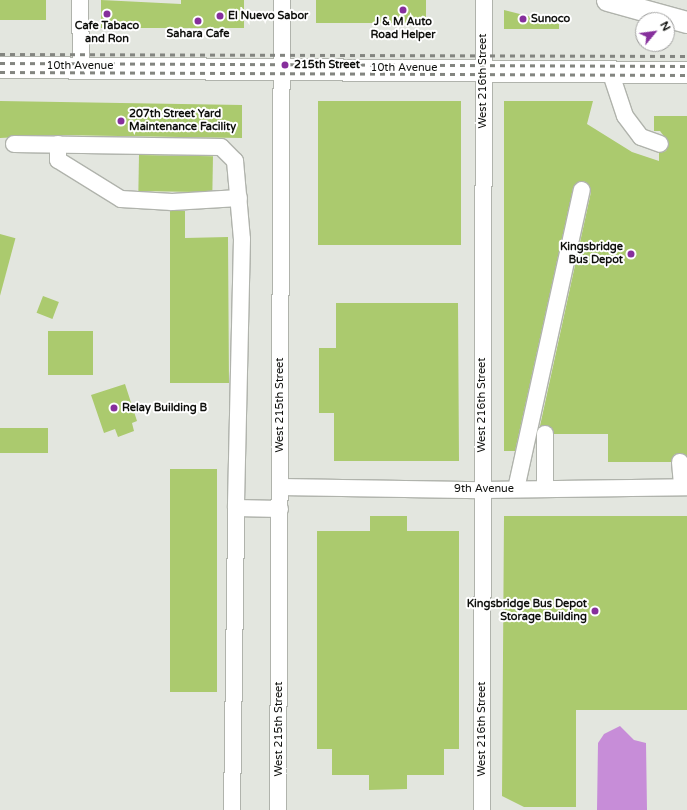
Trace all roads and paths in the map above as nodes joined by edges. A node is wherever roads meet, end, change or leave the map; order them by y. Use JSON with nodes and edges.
{"nodes":[{"id":1,"x":80,"y":0,"type":"edge"},
{"id":2,"x":282,"y":0,"type":"edge"},
{"id":3,"x":484,"y":0,"type":"edge"},
{"id":4,"x":608,"y":0,"type":"edge"},
{"id":5,"x":635,"y":13,"type":"edge"},
{"id":6,"x":687,"y":22,"type":"edge"},
{"id":7,"x":675,"y":31,"type":"edge"},
{"id":8,"x":687,"y":36,"type":"edge"},
{"id":9,"x":81,"y":66,"type":"junction"},
{"id":10,"x":0,"y":67,"type":"edge"},
{"id":11,"x":483,"y":68,"type":"junction"},
{"id":12,"x":281,"y":69,"type":"junction"},
{"id":13,"x":610,"y":71,"type":"junction"},
{"id":14,"x":687,"y":72,"type":"edge"},
{"id":15,"x":14,"y":144,"type":"dead end"},
{"id":16,"x":58,"y":144,"type":"junction"},
{"id":17,"x":660,"y":144,"type":"dead end"},
{"id":18,"x":582,"y":190,"type":"dead end"},
{"id":19,"x":239,"y":198,"type":"junction"},
{"id":20,"x":545,"y":434,"type":"dead end"},
{"id":21,"x":680,"y":462,"type":"dead end"},
{"id":22,"x":280,"y":487,"type":"junction"},
{"id":23,"x":685,"y":487,"type":"edge"},
{"id":24,"x":516,"y":489,"type":"junction"},
{"id":25,"x":545,"y":489,"type":"junction"},
{"id":26,"x":482,"y":490,"type":"junction"},
{"id":27,"x":236,"y":508,"type":"junction"},
{"id":28,"x":280,"y":509,"type":"junction"},
{"id":29,"x":232,"y":810,"type":"edge"},
{"id":30,"x":278,"y":810,"type":"edge"},
{"id":31,"x":482,"y":810,"type":"edge"}],
"edges":[{"from":1,"to":9,"type":"street"},
{"from":2,"to":12,"type":"street","name":"West 215th Street"},
{"from":3,"to":11,"type":"street","name":"West 216th Street"},
{"from":4,"to":5,"type":"main road"},
{"from":4,"to":6,"type":"main road"},
{"from":7,"to":8,"type":"main road"},
{"from":9,"to":10,"type":"main road","name":"10th Avenue"},
{"from":9,"to":12,"type":"main road","name":"10th Avenue"},
{"from":11,"to":12,"type":"main road","name":"10th Avenue"},
{"from":11,"to":13,"type":"main road","name":"10th Avenue"},
{"from":11,"to":26,"type":"street","name":"West 216th Street"},
{"from":12,"to":22,"type":"street","name":"West 215th Street"},
{"from":13,"to":14,"type":"main road","name":"10th Avenue"},
{"from":13,"to":17,"type":"street"},
{"from":15,"to":16,"type":"street"},
{"from":16,"to":19,"type":"street"},
{"from":16,"to":19,"type":"street"},
{"from":18,"to":24,"type":"street"},
{"from":19,"to":27,"type":"street"},
{"from":20,"to":25,"type":"street"},
{"from":21,"to":23,"type":"street"},
{"from":22,"to":26,"type":"street","name":"9th Avenue"},
{"from":22,"to":28,"type":"street","name":"West 215th Street"},
{"from":23,"to":25,"type":"street","name":"9th Avenue"},
{"from":24,"to":25,"type":"street","name":"9th Avenue"},
{"from":24,"to":26,"type":"street","name":"9th Avenue"},
{"from":26,"to":31,"type":"street","name":"West 216th Street"},
{"from":27,"to":28,"type":"street"},
{"from":27,"to":29,"type":"street"},
{"from":28,"to":30,"type":"street","name":"West 215th Street"}]}
